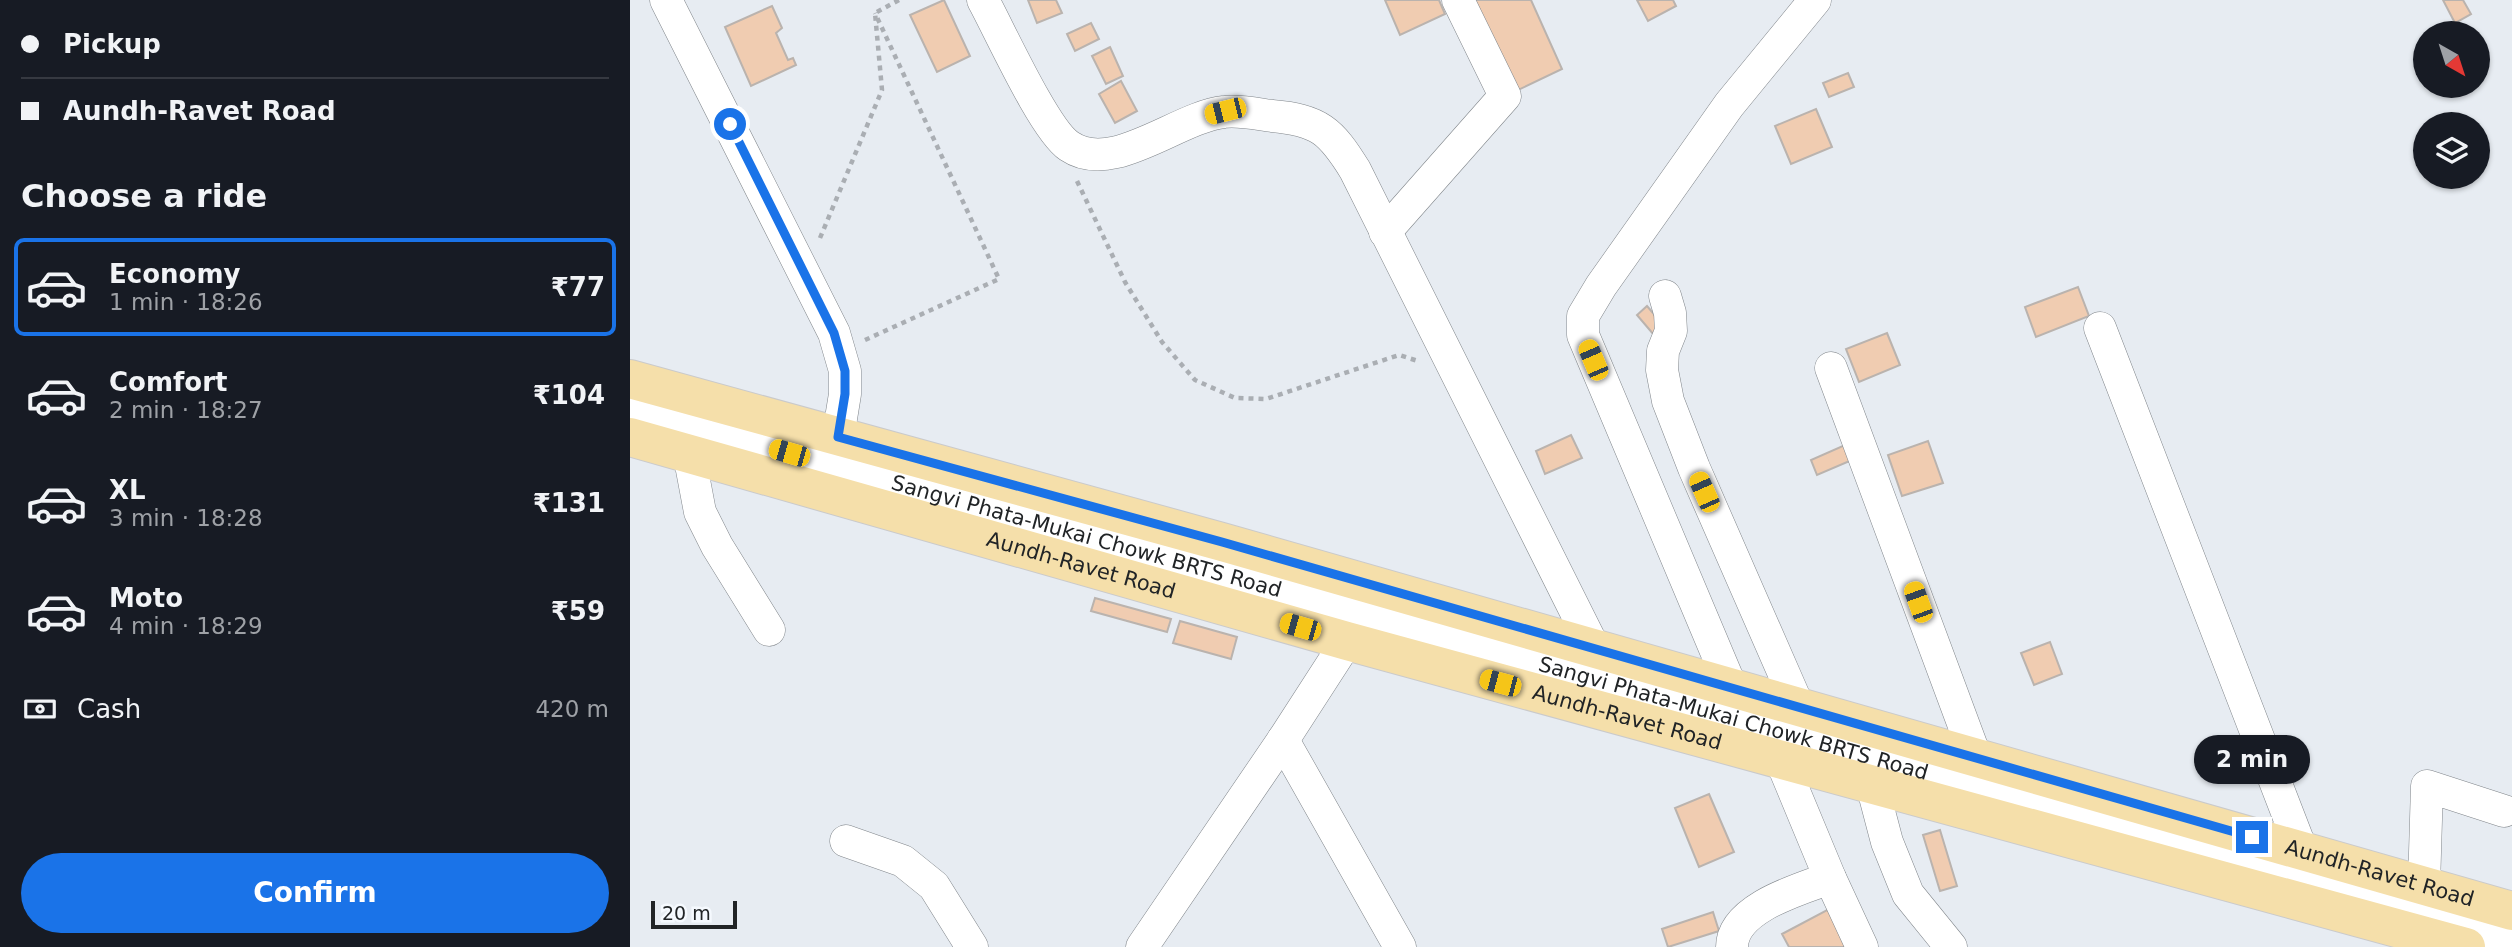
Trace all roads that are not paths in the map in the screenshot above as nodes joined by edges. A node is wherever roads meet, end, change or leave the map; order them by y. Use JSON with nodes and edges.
{"nodes":[{"id":1,"x":666,"y":0,"type":"edge"},
{"id":2,"x":983,"y":0,"type":"edge"},
{"id":3,"x":1458,"y":0,"type":"edge"},
{"id":4,"x":1815,"y":0,"type":"edge"},
{"id":5,"x":1385,"y":232,"type":"junction"},
{"id":6,"x":1665,"y":296,"type":"dead end"},
{"id":7,"x":2100,"y":328,"type":"dead end"},
{"id":8,"x":1831,"y":368,"type":"dead end"},
{"id":9,"x":630,"y":379,"type":"edge"},
{"id":10,"x":630,"y":408,"type":"edge"},
{"id":11,"x":630,"y":437,"type":"edge"},
{"id":12,"x":838,"y":437,"type":"junction"},
{"id":13,"x":690,"y":454,"type":"junction"},
{"id":14,"x":1361,"y":614,"type":"junction"},
{"id":15,"x":769,"y":630,"type":"dead end"},
{"id":16,"x":1595,"y":650,"type":"junction"},
{"id":17,"x":1732,"y":689,"type":"junction"},
{"id":18,"x":1799,"y":708,"type":"junction"},
{"id":19,"x":1283,"y":740,"type":"junction"},
{"id":20,"x":1976,"y":758,"type":"junction"},
{"id":21,"x":1781,"y":760,"type":"junction"},
{"id":22,"x":1872,"y":785,"type":"junction"},
{"id":23,"x":2504,"y":811,"type":"dead end"},
{"id":24,"x":846,"y":841,"type":"dead end"},
{"id":25,"x":2302,"y":851,"type":"junction"},
{"id":26,"x":1830,"y":878,"type":"junction"},
{"id":27,"x":2424,"y":886,"type":"junction"},
{"id":28,"x":2512,"y":911,"type":"edge"},
{"id":29,"x":2512,"y":939,"type":"edge"},
{"id":30,"x":972,"y":947,"type":"edge"},
{"id":31,"x":1142,"y":947,"type":"edge"},
{"id":32,"x":1400,"y":947,"type":"edge"},
{"id":33,"x":1732,"y":947,"type":"edge"},
{"id":34,"x":1862,"y":947,"type":"edge"},
{"id":35,"x":1951,"y":947,"type":"edge"},
{"id":36,"x":2466,"y":947,"type":"edge"}],
"edges":[{"from":1,"to":12,"type":"street"},
{"from":2,"to":5,"type":"street"},
{"from":3,"to":5,"type":"street"},
{"from":4,"to":17,"type":"street"},
{"from":5,"to":16,"type":"street"},
{"from":6,"to":18,"type":"street"},
{"from":7,"to":25,"type":"street"},
{"from":8,"to":20,"type":"street"},
{"from":9,"to":12,"type":"main road","name":"Aundh-Ravet Road"},
{"from":10,"to":14,"type":"street","name":"Sangvi Phata-Mukai Chowk BRTS Road"},
{"from":11,"to":13,"type":"main road","name":"Aundh-Ravet Road"},
{"from":12,"to":14,"type":"main road","name":"Aundh-Ravet Road"},
{"from":13,"to":14,"type":"main road","name":"Aundh-Ravet Road"},
{"from":13,"to":15,"type":"street"},
{"from":14,"to":16,"type":"main road","name":"Aundh-Ravet Road"},
{"from":14,"to":19,"type":"street"},
{"from":14,"to":21,"type":"main road","name":"Aundh-Ravet Road"},
{"from":14,"to":29,"type":"street","name":"Sangvi Phata-Mukai Chowk BRTS Road"},
{"from":16,"to":17,"type":"main road","name":"Aundh-Ravet Road"},
{"from":17,"to":18,"type":"main road","name":"Aundh-Ravet Road"},
{"from":18,"to":20,"type":"main road","name":"Aundh-Ravet Road"},
{"from":19,"to":31,"type":"street"},
{"from":19,"to":32,"type":"street"},
{"from":20,"to":25,"type":"main road","name":"Aundh-Ravet Road"},
{"from":21,"to":22,"type":"main road","name":"Aundh-Ravet Road"},
{"from":21,"to":26,"type":"street"},
{"from":22,"to":35,"type":"street"},
{"from":22,"to":36,"type":"main road","name":"Aundh-Ravet Road"},
{"from":23,"to":27,"type":"street"},
{"from":24,"to":30,"type":"street"},
{"from":25,"to":27,"type":"main road","name":"Aundh-Ravet Road"},
{"from":26,"to":33,"type":"street"},
{"from":26,"to":34,"type":"street"},
{"from":27,"to":28,"type":"main road","name":"Aundh-Ravet Road"}]}
